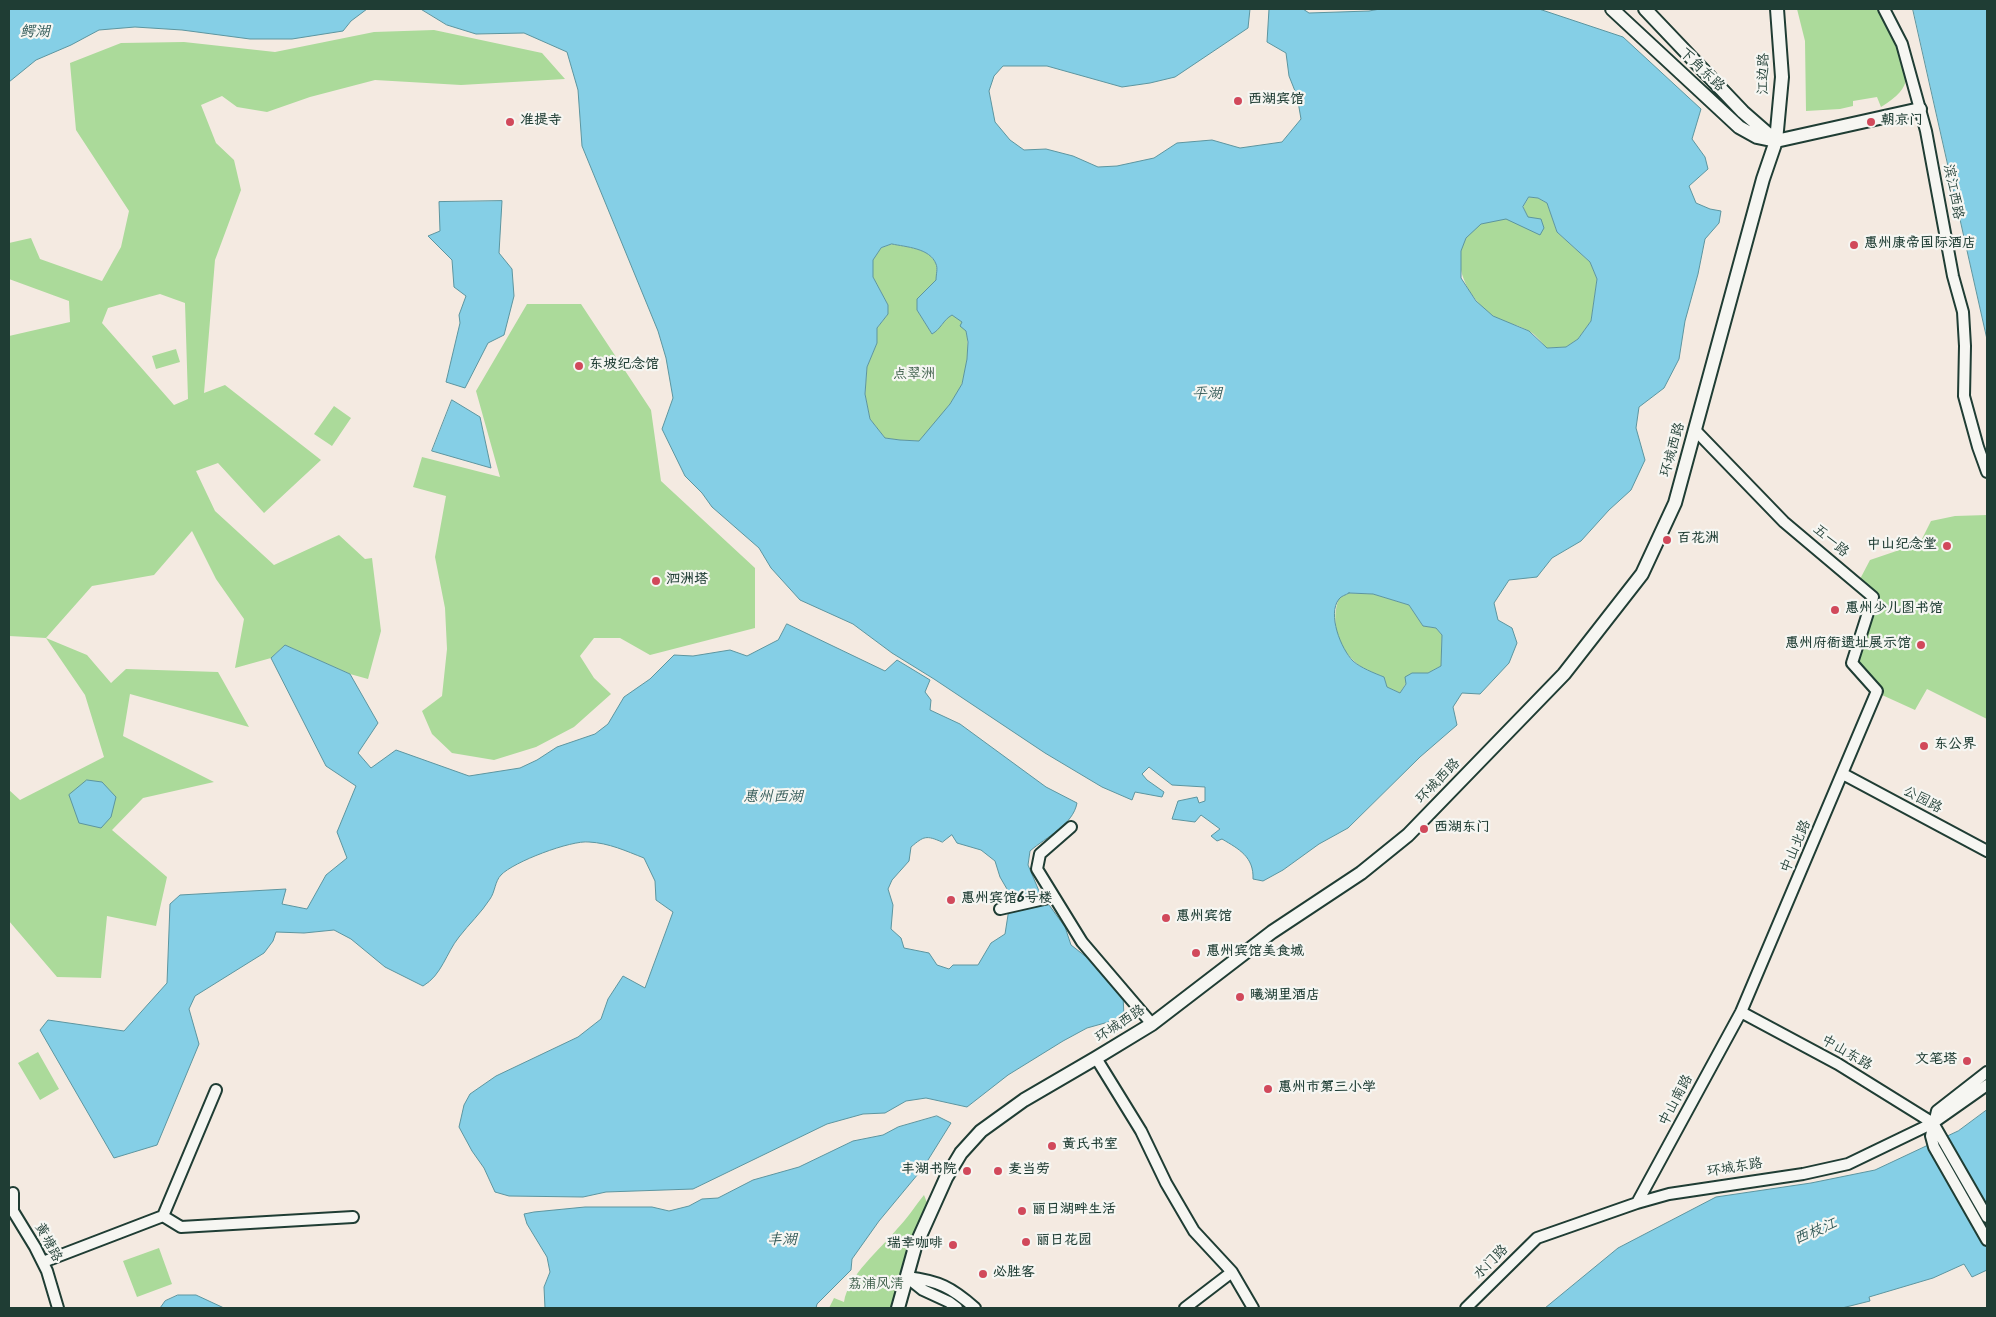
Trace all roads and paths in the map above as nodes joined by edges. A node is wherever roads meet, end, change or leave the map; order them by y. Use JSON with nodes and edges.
{"nodes":[{"id":1,"x":1612,"y":9,"type":"edge"},
{"id":2,"x":1645,"y":9,"type":"edge"},
{"id":3,"x":1777,"y":9,"type":"edge"},
{"id":4,"x":1884,"y":9,"type":"edge"},
{"id":5,"x":1920,"y":109,"type":"junction"},
{"id":6,"x":1776,"y":140,"type":"junction"},
{"id":7,"x":1695,"y":430,"type":"junction"},
{"id":8,"x":1987,"y":472,"type":"edge"},
{"id":9,"x":1877,"y":691,"type":"joint"},
{"id":10,"x":1843,"y":774,"type":"junction"},
{"id":11,"x":1071,"y":827,"type":"dead end"},
{"id":12,"x":1987,"y":851,"type":"edge"},
{"id":13,"x":1053,"y":897,"type":"junction"},
{"id":14,"x":1000,"y":909,"type":"dead end"},
{"id":15,"x":1741,"y":1012,"type":"junction"},
{"id":16,"x":1152,"y":1024,"type":"junction"},
{"id":17,"x":1096,"y":1058,"type":"junction"},
{"id":18,"x":1987,"y":1072,"type":"edge"},
{"id":19,"x":1987,"y":1085,"type":"edge"},
{"id":20,"x":216,"y":1090,"type":"dead end"},
{"id":21,"x":1933,"y":1123,"type":"junction"},
{"id":22,"x":13,"y":1193,"type":"dead end"},
{"id":23,"x":1637,"y":1203,"type":"junction"},
{"id":24,"x":163,"y":1216,"type":"junction"},
{"id":25,"x":353,"y":1217,"type":"dead end"},
{"id":26,"x":1987,"y":1217,"type":"edge"},
{"id":27,"x":1538,"y":1238,"type":"joint"},
{"id":28,"x":1987,"y":1240,"type":"edge"},
{"id":29,"x":43,"y":1262,"type":"junction"},
{"id":30,"x":1232,"y":1272,"type":"junction"},
{"id":31,"x":907,"y":1277,"type":"junction"},
{"id":32,"x":58,"y":1308,"type":"edge"},
{"id":33,"x":898,"y":1308,"type":"edge"},
{"id":34,"x":908,"y":1308,"type":"edge"},
{"id":35,"x":957,"y":1308,"type":"edge"},
{"id":36,"x":975,"y":1308,"type":"edge"},
{"id":37,"x":1185,"y":1308,"type":"edge"},
{"id":38,"x":1253,"y":1308,"type":"edge"},
{"id":39,"x":1466,"y":1308,"type":"edge"}],
"edges":[{"from":1,"to":6,"type":"main road","name":"下角东路"},
{"from":2,"to":6,"type":"main road","name":"下角东路"},
{"from":3,"to":6,"type":"main road","name":"江边路"},
{"from":4,"to":5,"type":"street","name":"滨江西路"},
{"from":5,"to":6,"type":"main road","name":"下角东路"},
{"from":5,"to":8,"type":"street","name":"滨江西路"},
{"from":6,"to":7,"type":"main road","name":"环城西路"},
{"from":7,"to":9,"type":"street","name":"五一路"},
{"from":7,"to":16,"type":"main road","name":"环城西路"},
{"from":9,"to":10,"type":"street","name":"中山北路"},
{"from":10,"to":12,"type":"street","name":"公园路"},
{"from":10,"to":15,"type":"street","name":"中山北路"},
{"from":11,"to":13,"type":"street"},
{"from":13,"to":14,"type":"street"},
{"from":13,"to":16,"type":"street"},
{"from":15,"to":21,"type":"street","name":"中山东路"},
{"from":15,"to":23,"type":"street","name":"中山南路"},
{"from":16,"to":17,"type":"main road","name":"环城西路"},
{"from":17,"to":30,"type":"street"},
{"from":17,"to":31,"type":"main road","name":"环城西路"},
{"from":18,"to":21,"type":"street"},
{"from":19,"to":21,"type":"street"},
{"from":20,"to":24,"type":"street"},
{"from":21,"to":23,"type":"street","name":"环城东路"},
{"from":21,"to":26,"type":"street"},
{"from":21,"to":28,"type":"street"},
{"from":22,"to":29,"type":"street","name":"黄塘路"},
{"from":23,"to":27,"type":"street","name":"环城东路"},
{"from":24,"to":25,"type":"street"},
{"from":24,"to":29,"type":"street"},
{"from":27,"to":39,"type":"street","name":"水门路"},
{"from":29,"to":32,"type":"street","name":"黄塘路"},
{"from":30,"to":37,"type":"street"},
{"from":30,"to":38,"type":"street"},
{"from":31,"to":33,"type":"main road","name":"环城西路"},
{"from":31,"to":34,"type":"main road","name":"环城西路"},
{"from":31,"to":35,"type":"street"},
{"from":31,"to":36,"type":"street"}]}
